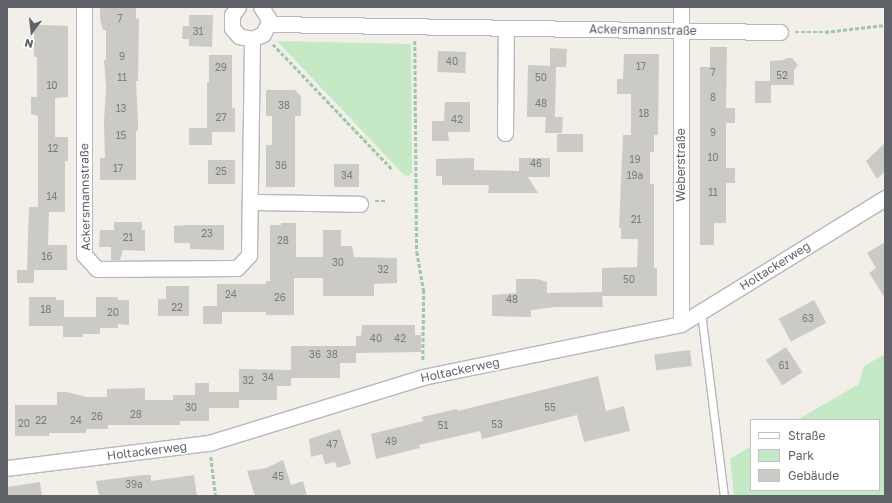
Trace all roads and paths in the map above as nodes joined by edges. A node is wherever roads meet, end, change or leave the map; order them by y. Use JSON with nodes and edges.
{"nodes":[{"id":1,"x":84,"y":7,"type":"edge"},
{"id":2,"x":238,"y":7,"type":"edge"},
{"id":3,"x":261,"y":7,"type":"edge"},
{"id":4,"x":681,"y":7,"type":"edge"},
{"id":5,"x":885,"y":25,"type":"edge"},
{"id":6,"x":415,"y":26,"type":"junction"},
{"id":7,"x":506,"y":28,"type":"junction"},
{"id":8,"x":681,"y":30,"type":"junction"},
{"id":9,"x":780,"y":32,"type":"joint"},
{"id":10,"x":261,"y":33,"type":"junction"},
{"id":11,"x":505,"y":133,"type":"dead end"},
{"id":12,"x":393,"y":170,"type":"dead end"},
{"id":13,"x":885,"y":198,"type":"edge"},
{"id":14,"x":250,"y":202,"type":"junction"},
{"id":15,"x":360,"y":204,"type":"dead end"},
{"id":16,"x":702,"y":312,"type":"junction"},
{"id":17,"x":681,"y":324,"type":"junction"},
{"id":18,"x":423,"y":377,"type":"junction"},
{"id":19,"x":209,"y":443,"type":"junction"},
{"id":20,"x":7,"y":468,"type":"edge"},
{"id":21,"x":216,"y":496,"type":"edge"},
{"id":22,"x":724,"y":496,"type":"edge"}],
"edges":[{"from":1,"to":14,"type":"street","name":"Ackersmannstraße"},
{"from":2,"to":10,"type":"street","name":"Ackersmannstraße"},
{"from":3,"to":10,"type":"street","name":"Ackersmannstraße"},
{"from":4,"to":8,"type":"street","name":"Weberstraße"},
{"from":5,"to":9,"type":"path"},
{"from":6,"to":7,"type":"street","name":"Ackersmannstraße"},
{"from":6,"to":10,"type":"street","name":"Ackersmannstraße"},
{"from":6,"to":18,"type":"path"},
{"from":7,"to":8,"type":"street","name":"Ackersmannstraße"},
{"from":7,"to":11,"type":"street"},
{"from":8,"to":9,"type":"street","name":"Ackersmannstraße"},
{"from":8,"to":17,"type":"street","name":"Weberstraße"},
{"from":10,"to":12,"type":"path"},
{"from":10,"to":14,"type":"street","name":"Ackersmannstraße"},
{"from":13,"to":16,"type":"street","name":"Holtackerweg"},
{"from":14,"to":15,"type":"street"},
{"from":16,"to":17,"type":"street","name":"Holtackerweg"},
{"from":16,"to":22,"type":"lane"},
{"from":17,"to":18,"type":"street","name":"Holtackerweg"},
{"from":18,"to":19,"type":"street","name":"Holtackerweg"},
{"from":19,"to":20,"type":"street","name":"Holtackerweg"},
{"from":19,"to":21,"type":"path"}]}
